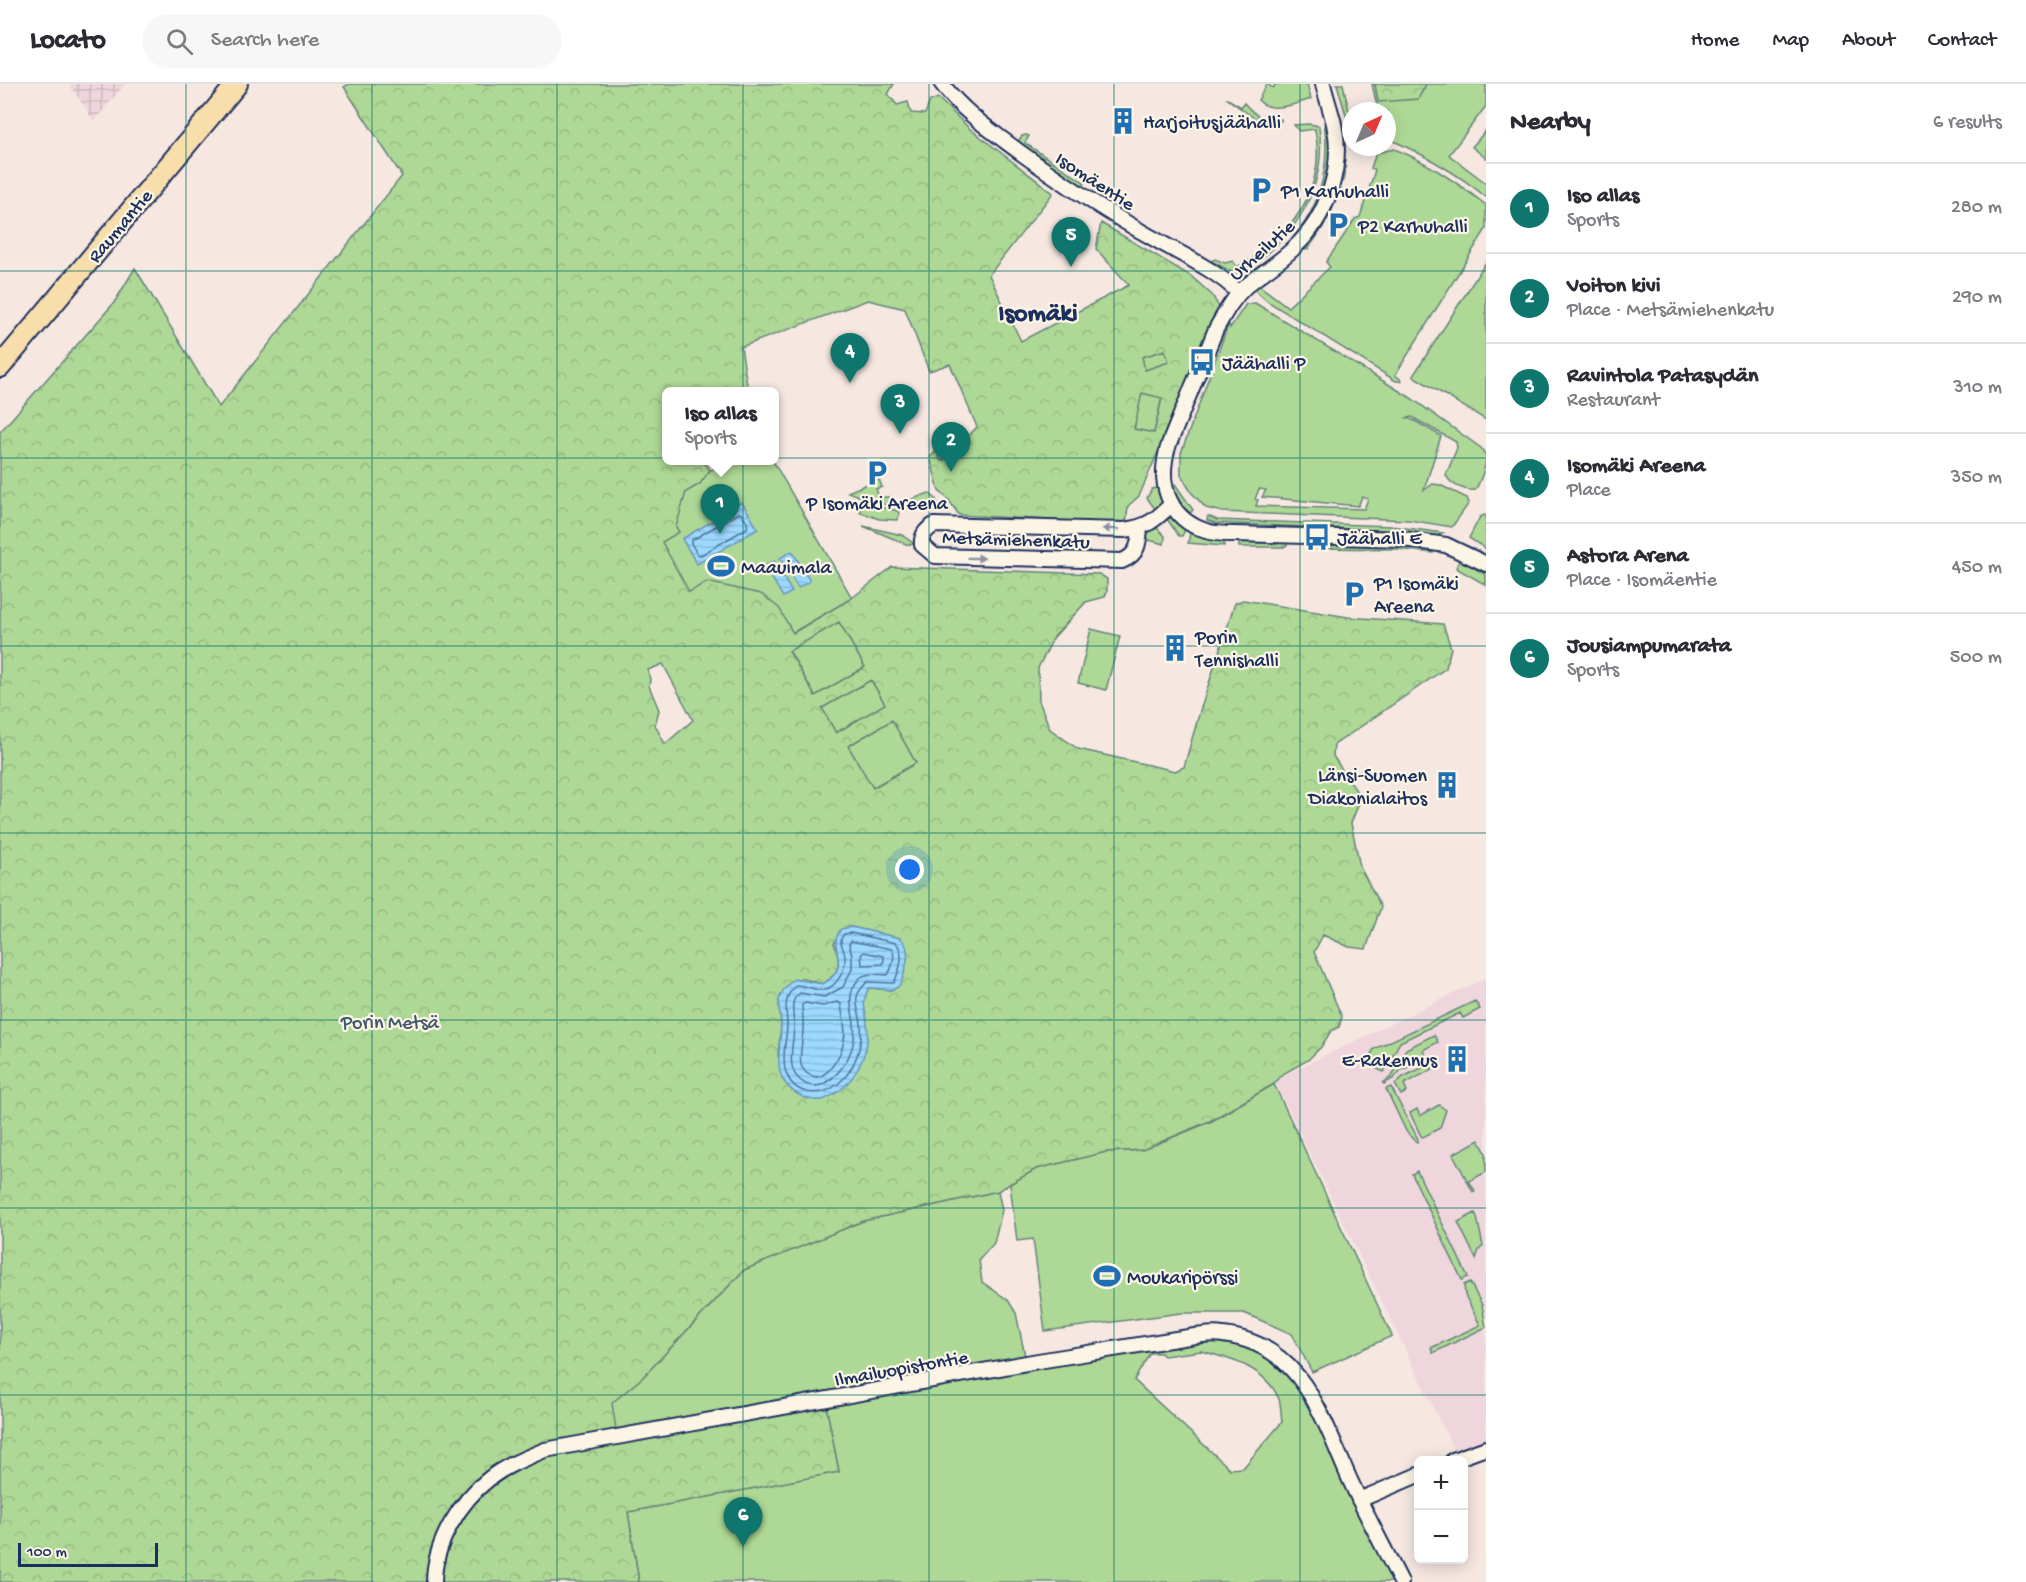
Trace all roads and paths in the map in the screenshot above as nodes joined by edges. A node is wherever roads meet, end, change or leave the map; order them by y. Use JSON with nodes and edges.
{"nodes":[{"id":1,"x":237,"y":84,"type":"edge"},
{"id":2,"x":942,"y":84,"type":"edge"},
{"id":3,"x":1323,"y":84,"type":"edge"},
{"id":4,"x":1239,"y":294,"type":"junction"},
{"id":5,"x":0,"y":367,"type":"edge"},
{"id":6,"x":1172,"y":504,"type":"junction"},
{"id":7,"x":1140,"y":528,"type":"junction"},
{"id":8,"x":1486,"y":564,"type":"edge"},
{"id":9,"x":1486,"y":1448,"type":"edge"},
{"id":10,"x":1466,"y":1456,"type":"edge"},
{"id":11,"x":1414,"y":1477,"type":"edge"},
{"id":12,"x":1359,"y":1500,"type":"junction"},
{"id":13,"x":434,"y":1582,"type":"edge"},
{"id":14,"x":1401,"y":1582,"type":"edge"}],
"edges":[{"from":1,"to":5,"type":"highway","name":"Raumantie"},
{"from":2,"to":4,"type":"street","name":"Isomäentie"},
{"from":3,"to":4,"type":"street","name":"Urheilutie"},
{"from":4,"to":6,"type":"street","name":"Urheilutie"},
{"from":6,"to":7,"type":"street"},
{"from":6,"to":8,"type":"street"},
{"from":7,"to":7,"type":"street","name":"Metsämiehenkatu","one_way":true},
{"from":9,"to":10,"type":"street"},
{"from":11,"to":12,"type":"street"},
{"from":12,"to":13,"type":"street","name":"Ilmailuopistontie"},
{"from":12,"to":14,"type":"street","name":"Ilmailuopistontie"}]}
